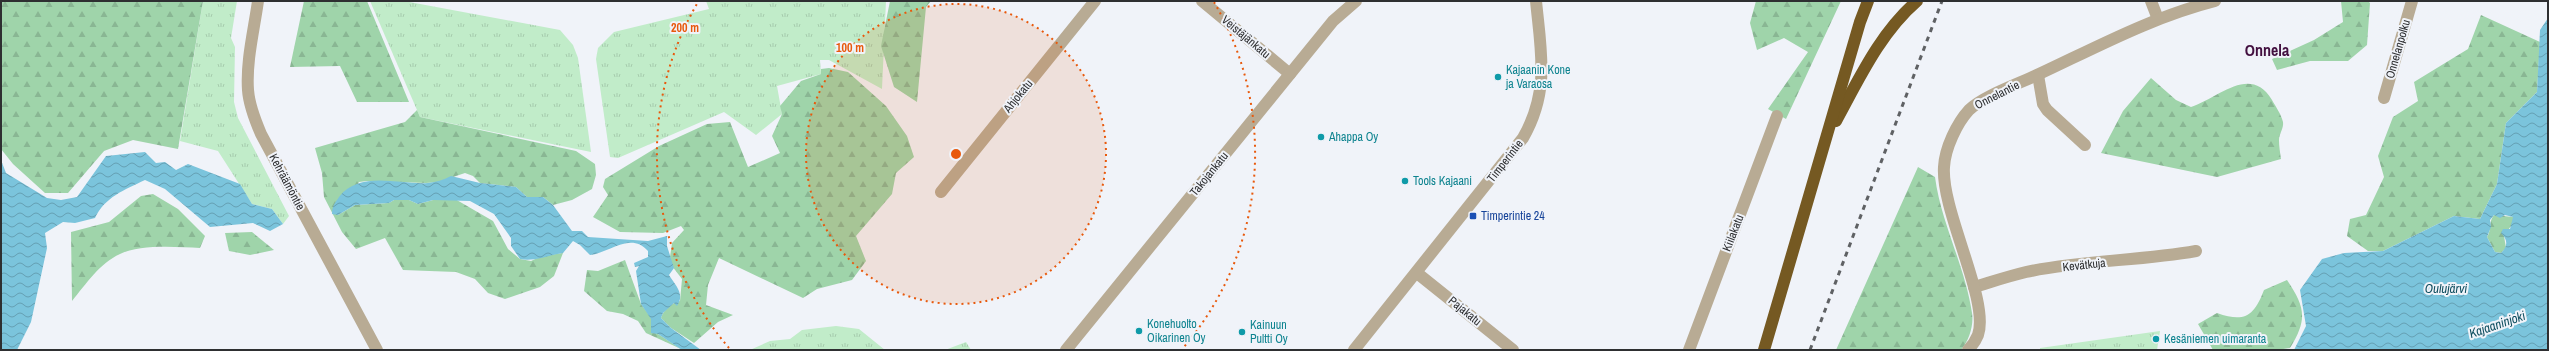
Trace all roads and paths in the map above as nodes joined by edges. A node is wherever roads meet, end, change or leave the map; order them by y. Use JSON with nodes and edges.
{"nodes":[{"id":1,"x":258,"y":1,"type":"edge"},
{"id":2,"x":1095,"y":1,"type":"edge"},
{"id":3,"x":1202,"y":1,"type":"edge"},
{"id":4,"x":1356,"y":1,"type":"edge"},
{"id":5,"x":1536,"y":1,"type":"edge"},
{"id":6,"x":1868,"y":1,"type":"edge"},
{"id":7,"x":1917,"y":1,"type":"edge"},
{"id":8,"x":2151,"y":1,"type":"edge"},
{"id":9,"x":2215,"y":1,"type":"edge"},
{"id":10,"x":2412,"y":1,"type":"edge"},
{"id":11,"x":2158,"y":19,"type":"junction"},
{"id":12,"x":1290,"y":74,"type":"junction"},
{"id":13,"x":2038,"y":75,"type":"junction"},
{"id":14,"x":2384,"y":98,"type":"dead end"},
{"id":15,"x":1777,"y":116,"type":"dead end"},
{"id":16,"x":1826,"y":141,"type":"junction"},
{"id":17,"x":2085,"y":145,"type":"dead end"},
{"id":18,"x":941,"y":192,"type":"dead end"},
{"id":19,"x":2196,"y":250,"type":"dead end"},
{"id":20,"x":1417,"y":272,"type":"junction"},
{"id":21,"x":1974,"y":287,"type":"junction"},
{"id":22,"x":377,"y":350,"type":"edge"},
{"id":23,"x":1066,"y":350,"type":"edge"},
{"id":24,"x":1354,"y":350,"type":"edge"},
{"id":25,"x":1513,"y":350,"type":"edge"},
{"id":26,"x":1689,"y":350,"type":"edge"},
{"id":27,"x":1764,"y":350,"type":"edge"},
{"id":28,"x":1968,"y":350,"type":"edge"}],
"edges":[{"from":1,"to":22,"type":"street","name":"Kehräämöntie"},
{"from":2,"to":18,"type":"street","name":"Ahjokatu"},
{"from":3,"to":12,"type":"street","name":"Veistäjänkatu"},
{"from":4,"to":12,"type":"street","name":"Takojankatu"},
{"from":5,"to":20,"type":"street","name":"Timperintie"},
{"from":6,"to":16,"type":"highway"},
{"from":7,"to":16,"type":"highway"},
{"from":8,"to":11,"type":"street"},
{"from":9,"to":11,"type":"street","name":"Onnelantie"},
{"from":10,"to":14,"type":"street","name":"Onnelanpolku"},
{"from":11,"to":13,"type":"street","name":"Onnelantie"},
{"from":12,"to":23,"type":"street","name":"Takojankatu"},
{"from":13,"to":17,"type":"street"},
{"from":13,"to":21,"type":"street","name":"Onnelantie"},
{"from":15,"to":26,"type":"street","name":"Kiilakatu"},
{"from":16,"to":27,"type":"highway"},
{"from":19,"to":21,"type":"street","name":"Kevätkuja"},
{"from":20,"to":24,"type":"street","name":"Timperintie"},
{"from":20,"to":25,"type":"street","name":"Pajakatu"},
{"from":21,"to":28,"type":"street","name":"Onnelantie"}]}
